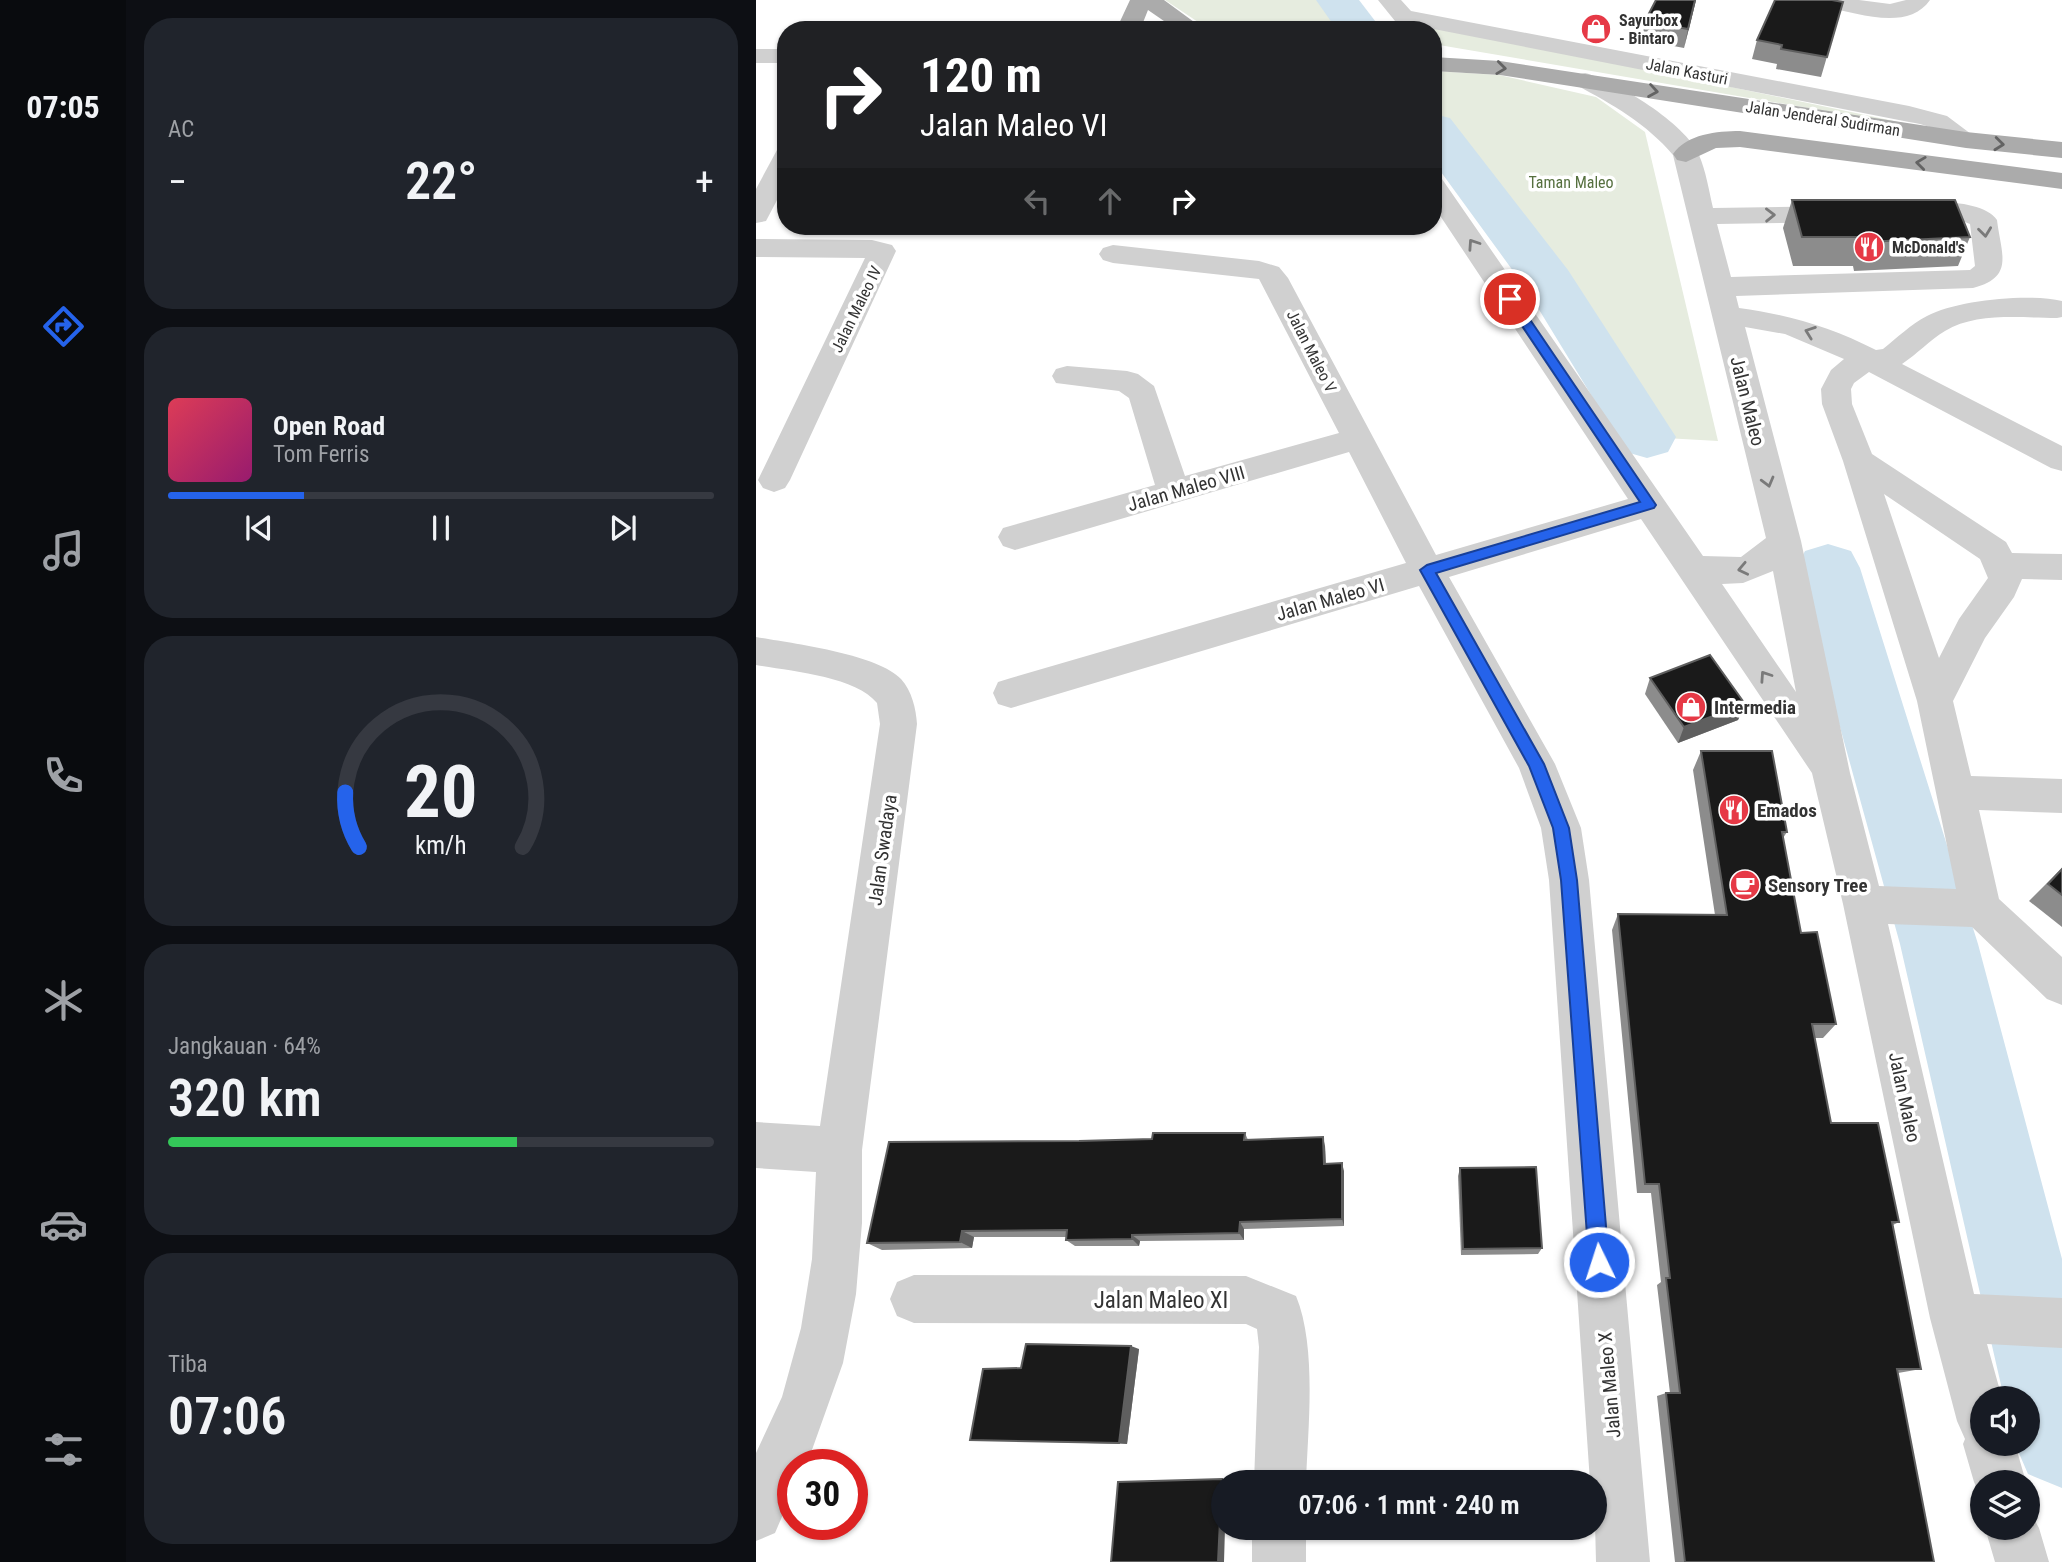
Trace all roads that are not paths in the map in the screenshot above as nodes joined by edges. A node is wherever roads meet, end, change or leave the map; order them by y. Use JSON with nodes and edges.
{"nodes":[{"id":1,"x":1141,"y":0,"type":"edge"},
{"id":2,"x":1149,"y":0,"type":"edge"},
{"id":3,"x":1826,"y":0,"type":"edge"},
{"id":4,"x":1919,"y":0,"type":"edge"},
{"id":5,"x":1401,"y":15,"type":"edge"},
{"id":6,"x":1132,"y":21,"type":"edge"},
{"id":7,"x":1179,"y":21,"type":"edge"},
{"id":8,"x":1432,"y":21,"type":"edge"},
{"id":9,"x":1442,"y":23,"type":"edge"},
{"id":10,"x":756,"y":56,"type":"edge"},
{"id":11,"x":777,"y":56,"type":"edge"},
{"id":12,"x":1442,"y":64,"type":"edge"},
{"id":13,"x":1586,"y":80,"type":"junction"},
{"id":14,"x":1745,"y":106,"type":"junction"},
{"id":15,"x":1740,"y":139,"type":"junction"},
{"id":16,"x":1966,"y":140,"type":"junction"},
{"id":17,"x":2062,"y":150,"type":"edge"},
{"id":18,"x":1686,"y":154,"type":"junction"},
{"id":19,"x":777,"y":159,"type":"edge"},
{"id":20,"x":756,"y":160,"type":"edge"},
{"id":21,"x":777,"y":174,"type":"edge"},
{"id":22,"x":2062,"y":181,"type":"edge"},
{"id":23,"x":1442,"y":197,"type":"edge"},
{"id":24,"x":756,"y":215,"type":"edge"},
{"id":25,"x":1702,"y":216,"type":"junction"},
{"id":26,"x":756,"y":248,"type":"edge"},
{"id":27,"x":1113,"y":254,"type":"dead end"},
{"id":28,"x":1723,"y":301,"type":"junction"},
{"id":29,"x":2060,"y":314,"type":"edge"},
{"id":30,"x":1871,"y":362,"type":"junction"},
{"id":31,"x":1067,"y":376,"type":"dead end"},
{"id":32,"x":1357,"y":439,"type":"junction"},
{"id":33,"x":2062,"y":460,"type":"edge"},
{"id":34,"x":1859,"y":461,"type":"junction"},
{"id":35,"x":774,"y":480,"type":"dead end"},
{"id":36,"x":1174,"y":492,"type":"junction"},
{"id":37,"x":1649,"y":505,"type":"junction"},
{"id":38,"x":1015,"y":537,"type":"dead end"},
{"id":39,"x":1784,"y":541,"type":"junction"},
{"id":40,"x":2002,"y":566,"type":"junction"},
{"id":41,"x":2062,"y":567,"type":"edge"},
{"id":42,"x":1692,"y":568,"type":"junction"},
{"id":43,"x":1427,"y":570,"type":"junction"},
{"id":44,"x":756,"y":651,"type":"edge"},
{"id":45,"x":1012,"y":693,"type":"dead end"},
{"id":46,"x":1935,"y":701,"type":"junction"},
{"id":47,"x":1831,"y":773,"type":"junction"},
{"id":48,"x":1956,"y":792,"type":"junction"},
{"id":49,"x":2062,"y":796,"type":"edge"},
{"id":50,"x":1879,"y":905,"type":"junction"},
{"id":51,"x":1965,"y":908,"type":"junction"},
{"id":52,"x":2062,"y":985,"type":"edge"},
{"id":53,"x":756,"y":1145,"type":"edge"},
{"id":54,"x":839,"y":1150,"type":"junction"},
{"id":55,"x":914,"y":1299,"type":"dead end"},
{"id":56,"x":1974,"y":1320,"type":"junction"},
{"id":57,"x":2062,"y":1323,"type":"edge"},
{"id":58,"x":1980,"y":1386,"type":"edge"},
{"id":59,"x":1280,"y":1470,"type":"edge"},
{"id":60,"x":756,"y":1514,"type":"edge"},
{"id":61,"x":1279,"y":1540,"type":"edge"},
{"id":62,"x":2016,"y":1540,"type":"edge"},
{"id":63,"x":1279,"y":1562,"type":"edge"},
{"id":64,"x":1623,"y":1562,"type":"edge"},
{"id":65,"x":2022,"y":1562,"type":"edge"}],
"edges":[{"from":1,"to":6,"type":"main road"},
{"from":2,"to":7,"type":"main road"},
{"from":3,"to":4,"type":"street"},
{"from":5,"to":8,"type":"street","name":"Jalan Kasturi"},
{"from":9,"to":16,"type":"street","name":"Jalan Kasturi"},
{"from":10,"to":11,"type":"street"},
{"from":12,"to":13,"type":"main road","name":"Jalan Jenderal Sudirman","one_way":true},
{"from":13,"to":14,"type":"main road","name":"Jalan Jenderal Sudirman","one_way":true},
{"from":13,"to":18,"type":"street","name":"Jalan Maleo"},
{"from":14,"to":15,"type":"main road"},
{"from":14,"to":16,"type":"main road","name":"Jalan Jenderal Sudirman"},
{"from":15,"to":18,"type":"main road","name":"Jalan Jenderal Sudirman"},
{"from":22,"to":15,"type":"main road","name":"Jalan Jenderal Sudirman","one_way":true},
{"from":16,"to":17,"type":"main road","name":"Jalan Jenderal Sudirman","one_way":true},
{"from":18,"to":25,"type":"street","name":"Jalan Maleo"},
{"from":19,"to":20,"type":"street"},
{"from":21,"to":24,"type":"street"},
{"from":37,"to":23,"type":"street","name":"Jalan Maleo","one_way":true},
{"from":25,"to":28,"type":"street","name":"Jalan Maleo"},
{"from":25,"to":28,"type":"street","one_way":true},
{"from":26,"to":35,"type":"street","name":"Jalan Maleo IV"},
{"from":27,"to":32,"type":"street","name":"Jalan Maleo V"},
{"from":30,"to":28,"type":"street","one_way":true},
{"from":28,"to":39,"type":"street","name":"Jalan Maleo","one_way":true},
{"from":29,"to":30,"type":"street"},
{"from":30,"to":33,"type":"street"},
{"from":30,"to":34,"type":"street"},
{"from":31,"to":36,"type":"street"},
{"from":32,"to":36,"type":"street","name":"Jalan Maleo VIII"},
{"from":32,"to":43,"type":"street","name":"Jalan Maleo V"},
{"from":34,"to":40,"type":"street"},
{"from":34,"to":46,"type":"street"},
{"from":36,"to":38,"type":"street","name":"Jalan Maleo VIII"},
{"from":37,"to":42,"type":"street","name":"Jalan Maleo"},
{"from":37,"to":43,"type":"street","name":"Jalan Maleo VI"},
{"from":39,"to":42,"type":"street","one_way":true},
{"from":39,"to":47,"type":"street","name":"Jalan Maleo"},
{"from":40,"to":41,"type":"street"},
{"from":40,"to":46,"type":"street"},
{"from":47,"to":42,"type":"street","name":"Jalan Maleo","one_way":true},
{"from":43,"to":45,"type":"street","name":"Jalan Maleo VI"},
{"from":43,"to":64,"type":"street","name":"Jalan Maleo X"},
{"from":44,"to":54,"type":"street","name":"Jalan Swadaya"},
{"from":46,"to":48,"type":"street"},
{"from":47,"to":50,"type":"street","name":"Jalan Maleo"},
{"from":48,"to":49,"type":"street"},
{"from":48,"to":51,"type":"street"},
{"from":50,"to":51,"type":"street"},
{"from":50,"to":56,"type":"street","name":"Jalan Maleo"},
{"from":51,"to":52,"type":"street"},
{"from":53,"to":54,"type":"street"},
{"from":54,"to":60,"type":"street","name":"Jalan Swadaya"},
{"from":55,"to":59,"type":"street","name":"Jalan Maleo XI"},
{"from":56,"to":57,"type":"street"},
{"from":56,"to":58,"type":"street","name":"Jalan Maleo"},
{"from":61,"to":63,"type":"street"},
{"from":62,"to":65,"type":"street"}]}
